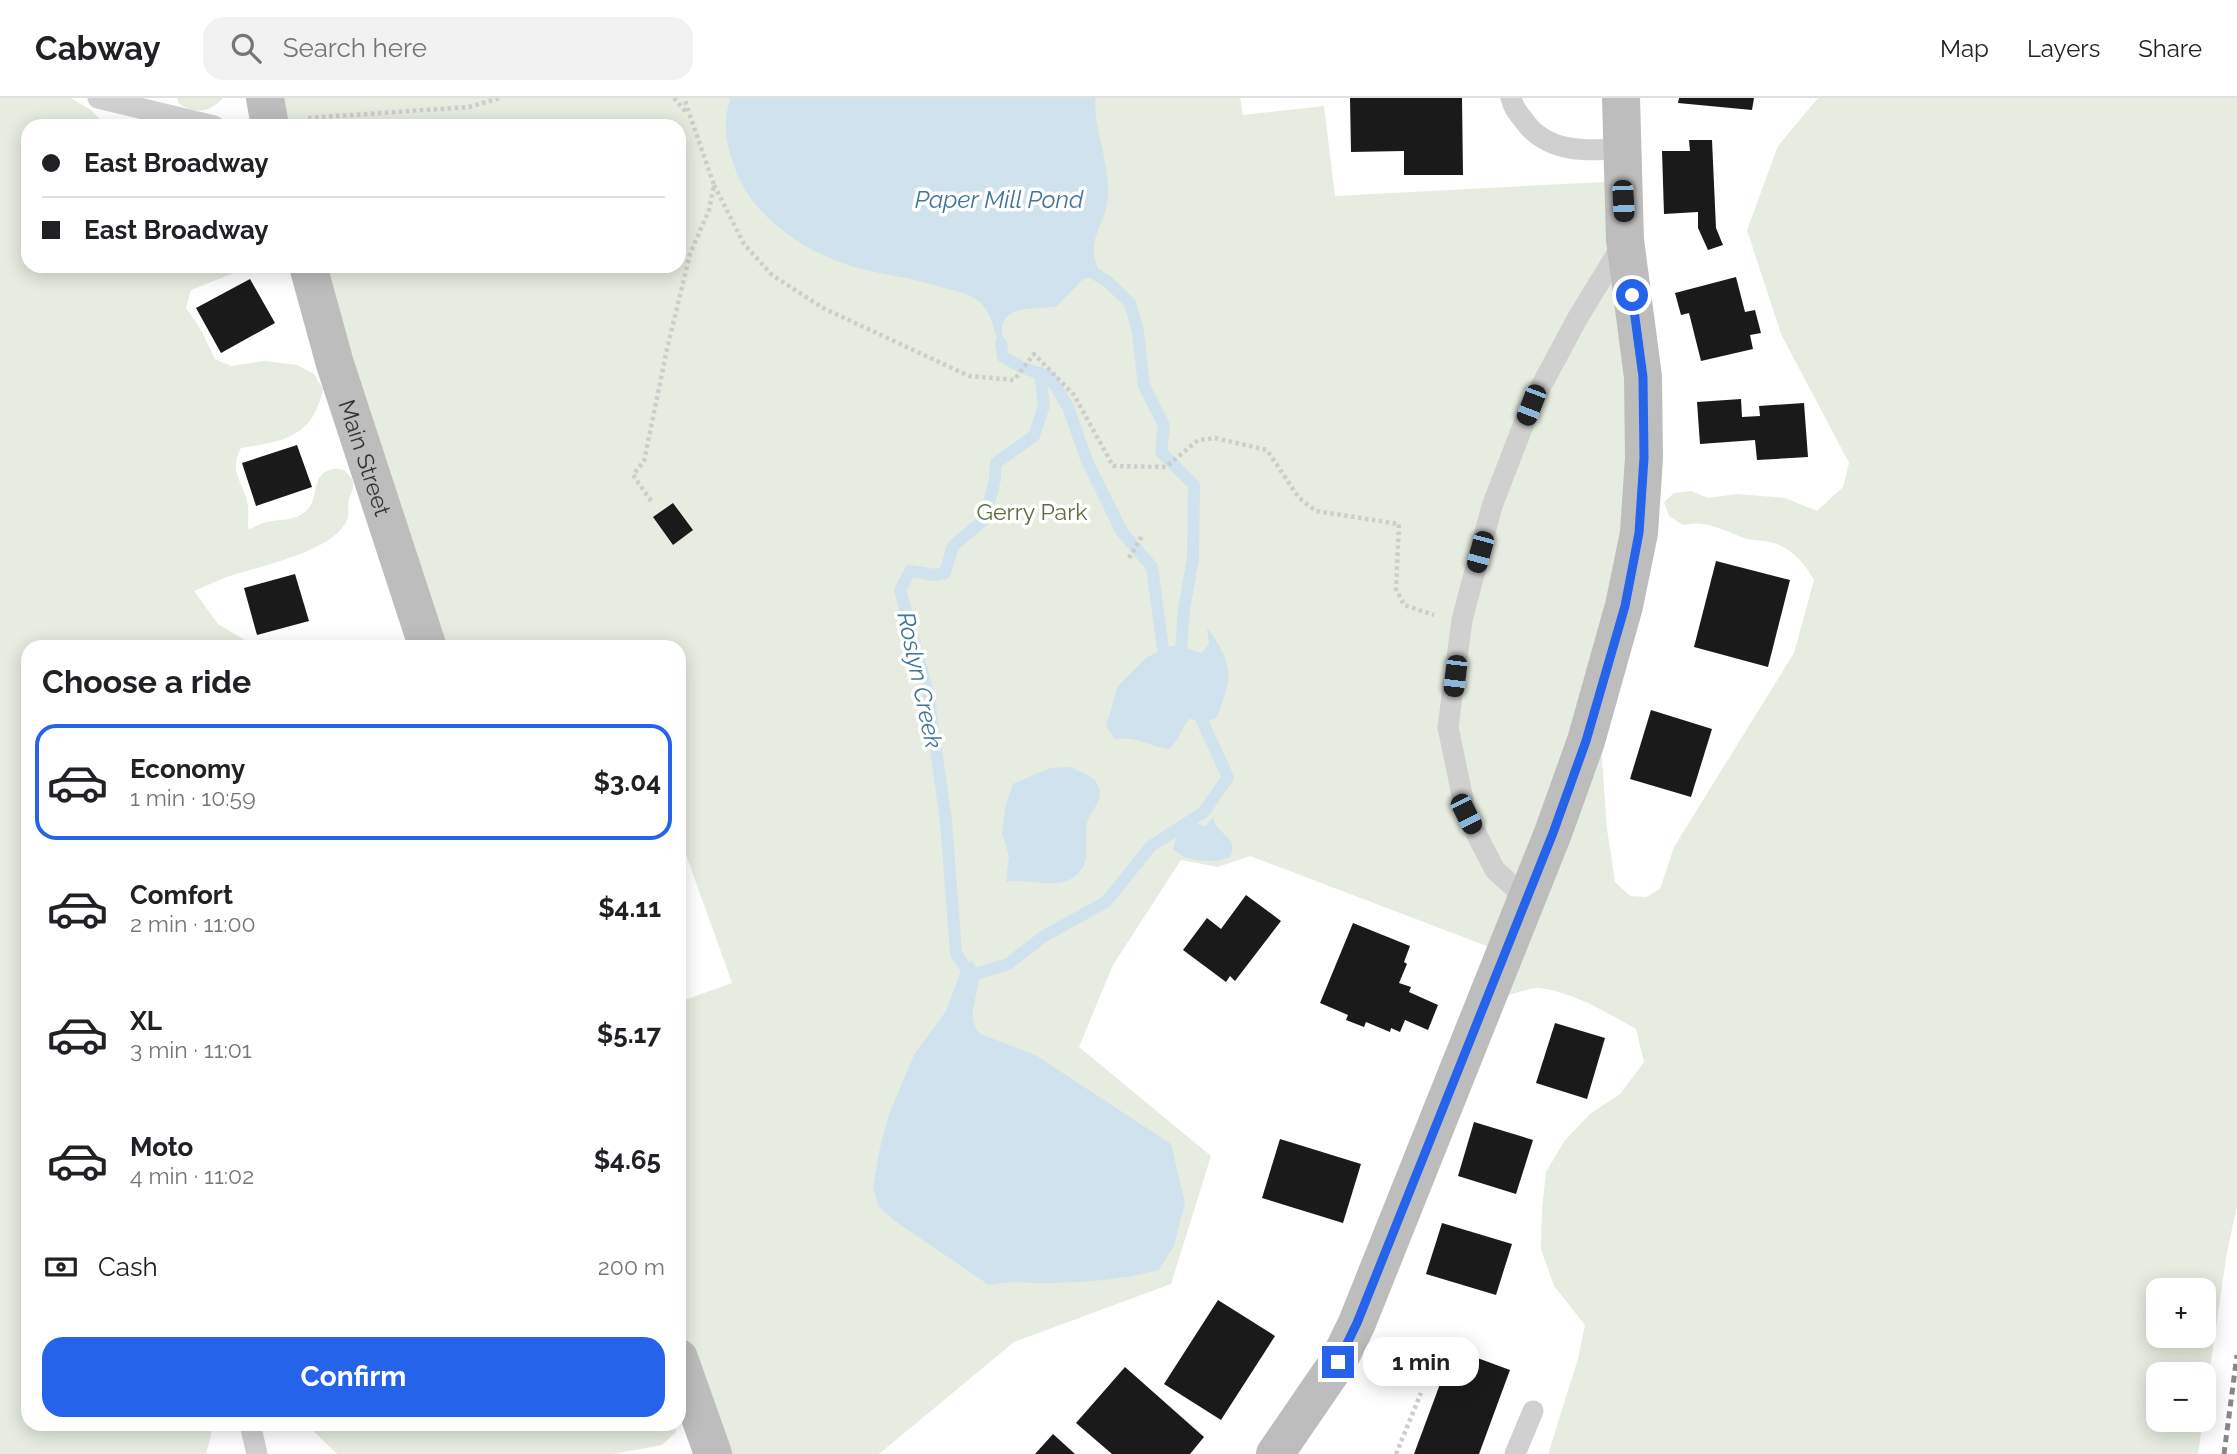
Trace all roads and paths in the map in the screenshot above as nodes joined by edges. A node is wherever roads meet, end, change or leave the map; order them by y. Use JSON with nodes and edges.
{"nodes":[{"id":1,"x":98,"y":98,"type":"edge"},
{"id":2,"x":500,"y":98,"type":"edge"},
{"id":3,"x":674,"y":98,"type":"edge"},
{"id":4,"x":684,"y":98,"type":"edge"},
{"id":5,"x":1511,"y":98,"type":"edge"},
{"id":6,"x":1621,"y":98,"type":"edge"},
{"id":7,"x":268,"y":115,"type":"edge"},
{"id":8,"x":690,"y":116,"type":"junction"},
{"id":9,"x":185,"y":119,"type":"edge"},
{"id":10,"x":1621,"y":149,"type":"junction"},
{"id":11,"x":714,"y":185,"type":"junction"},
{"id":12,"x":1625,"y":240,"type":"junction"},
{"id":13,"x":686,"y":271,"type":"edge"},
{"id":14,"x":310,"y":273,"type":"edge"},
{"id":15,"x":685,"y":273,"type":"edge"},
{"id":16,"x":651,"y":501,"type":"dead end"},
{"id":17,"x":1143,"y":536,"type":"dead end"},
{"id":18,"x":1129,"y":558,"type":"dead end"},
{"id":19,"x":1461,"y":625,"type":"junction"},
{"id":20,"x":425,"y":640,"type":"edge"},
{"id":21,"x":1527,"y":899,"type":"junction"},
{"id":22,"x":686,"y":1378,"type":"edge"},
{"id":23,"x":1421,"y":1393,"type":"dead end"},
{"id":24,"x":1533,"y":1411,"type":"dead end"},
{"id":25,"x":252,"y":1431,"type":"edge"},
{"id":26,"x":257,"y":1454,"type":"edge"},
{"id":27,"x":713,"y":1454,"type":"edge"},
{"id":28,"x":1275,"y":1454,"type":"edge"},
{"id":29,"x":1396,"y":1454,"type":"edge"},
{"id":30,"x":1515,"y":1454,"type":"edge"}],
"edges":[{"from":1,"to":9,"type":"lane"},
{"from":2,"to":7,"type":"path"},
{"from":3,"to":8,"type":"path"},
{"from":4,"to":8,"type":"path"},
{"from":5,"to":10,"type":"lane"},
{"from":6,"to":10,"type":"main road"},
{"from":8,"to":11,"type":"path"},
{"from":10,"to":12,"type":"main road"},
{"from":11,"to":13,"type":"path"},
{"from":11,"to":19,"type":"path"},
{"from":12,"to":19,"type":"lane"},
{"from":12,"to":21,"type":"main road"},
{"from":14,"to":20,"type":"main road","name":"Main Street"},
{"from":15,"to":16,"type":"path"},
{"from":17,"to":18,"type":"path"},
{"from":19,"to":21,"type":"lane"},
{"from":21,"to":28,"type":"main road"},
{"from":22,"to":27,"type":"main road"},
{"from":23,"to":29,"type":"path"},
{"from":24,"to":30,"type":"lane"},
{"from":25,"to":26,"type":"lane"}]}
